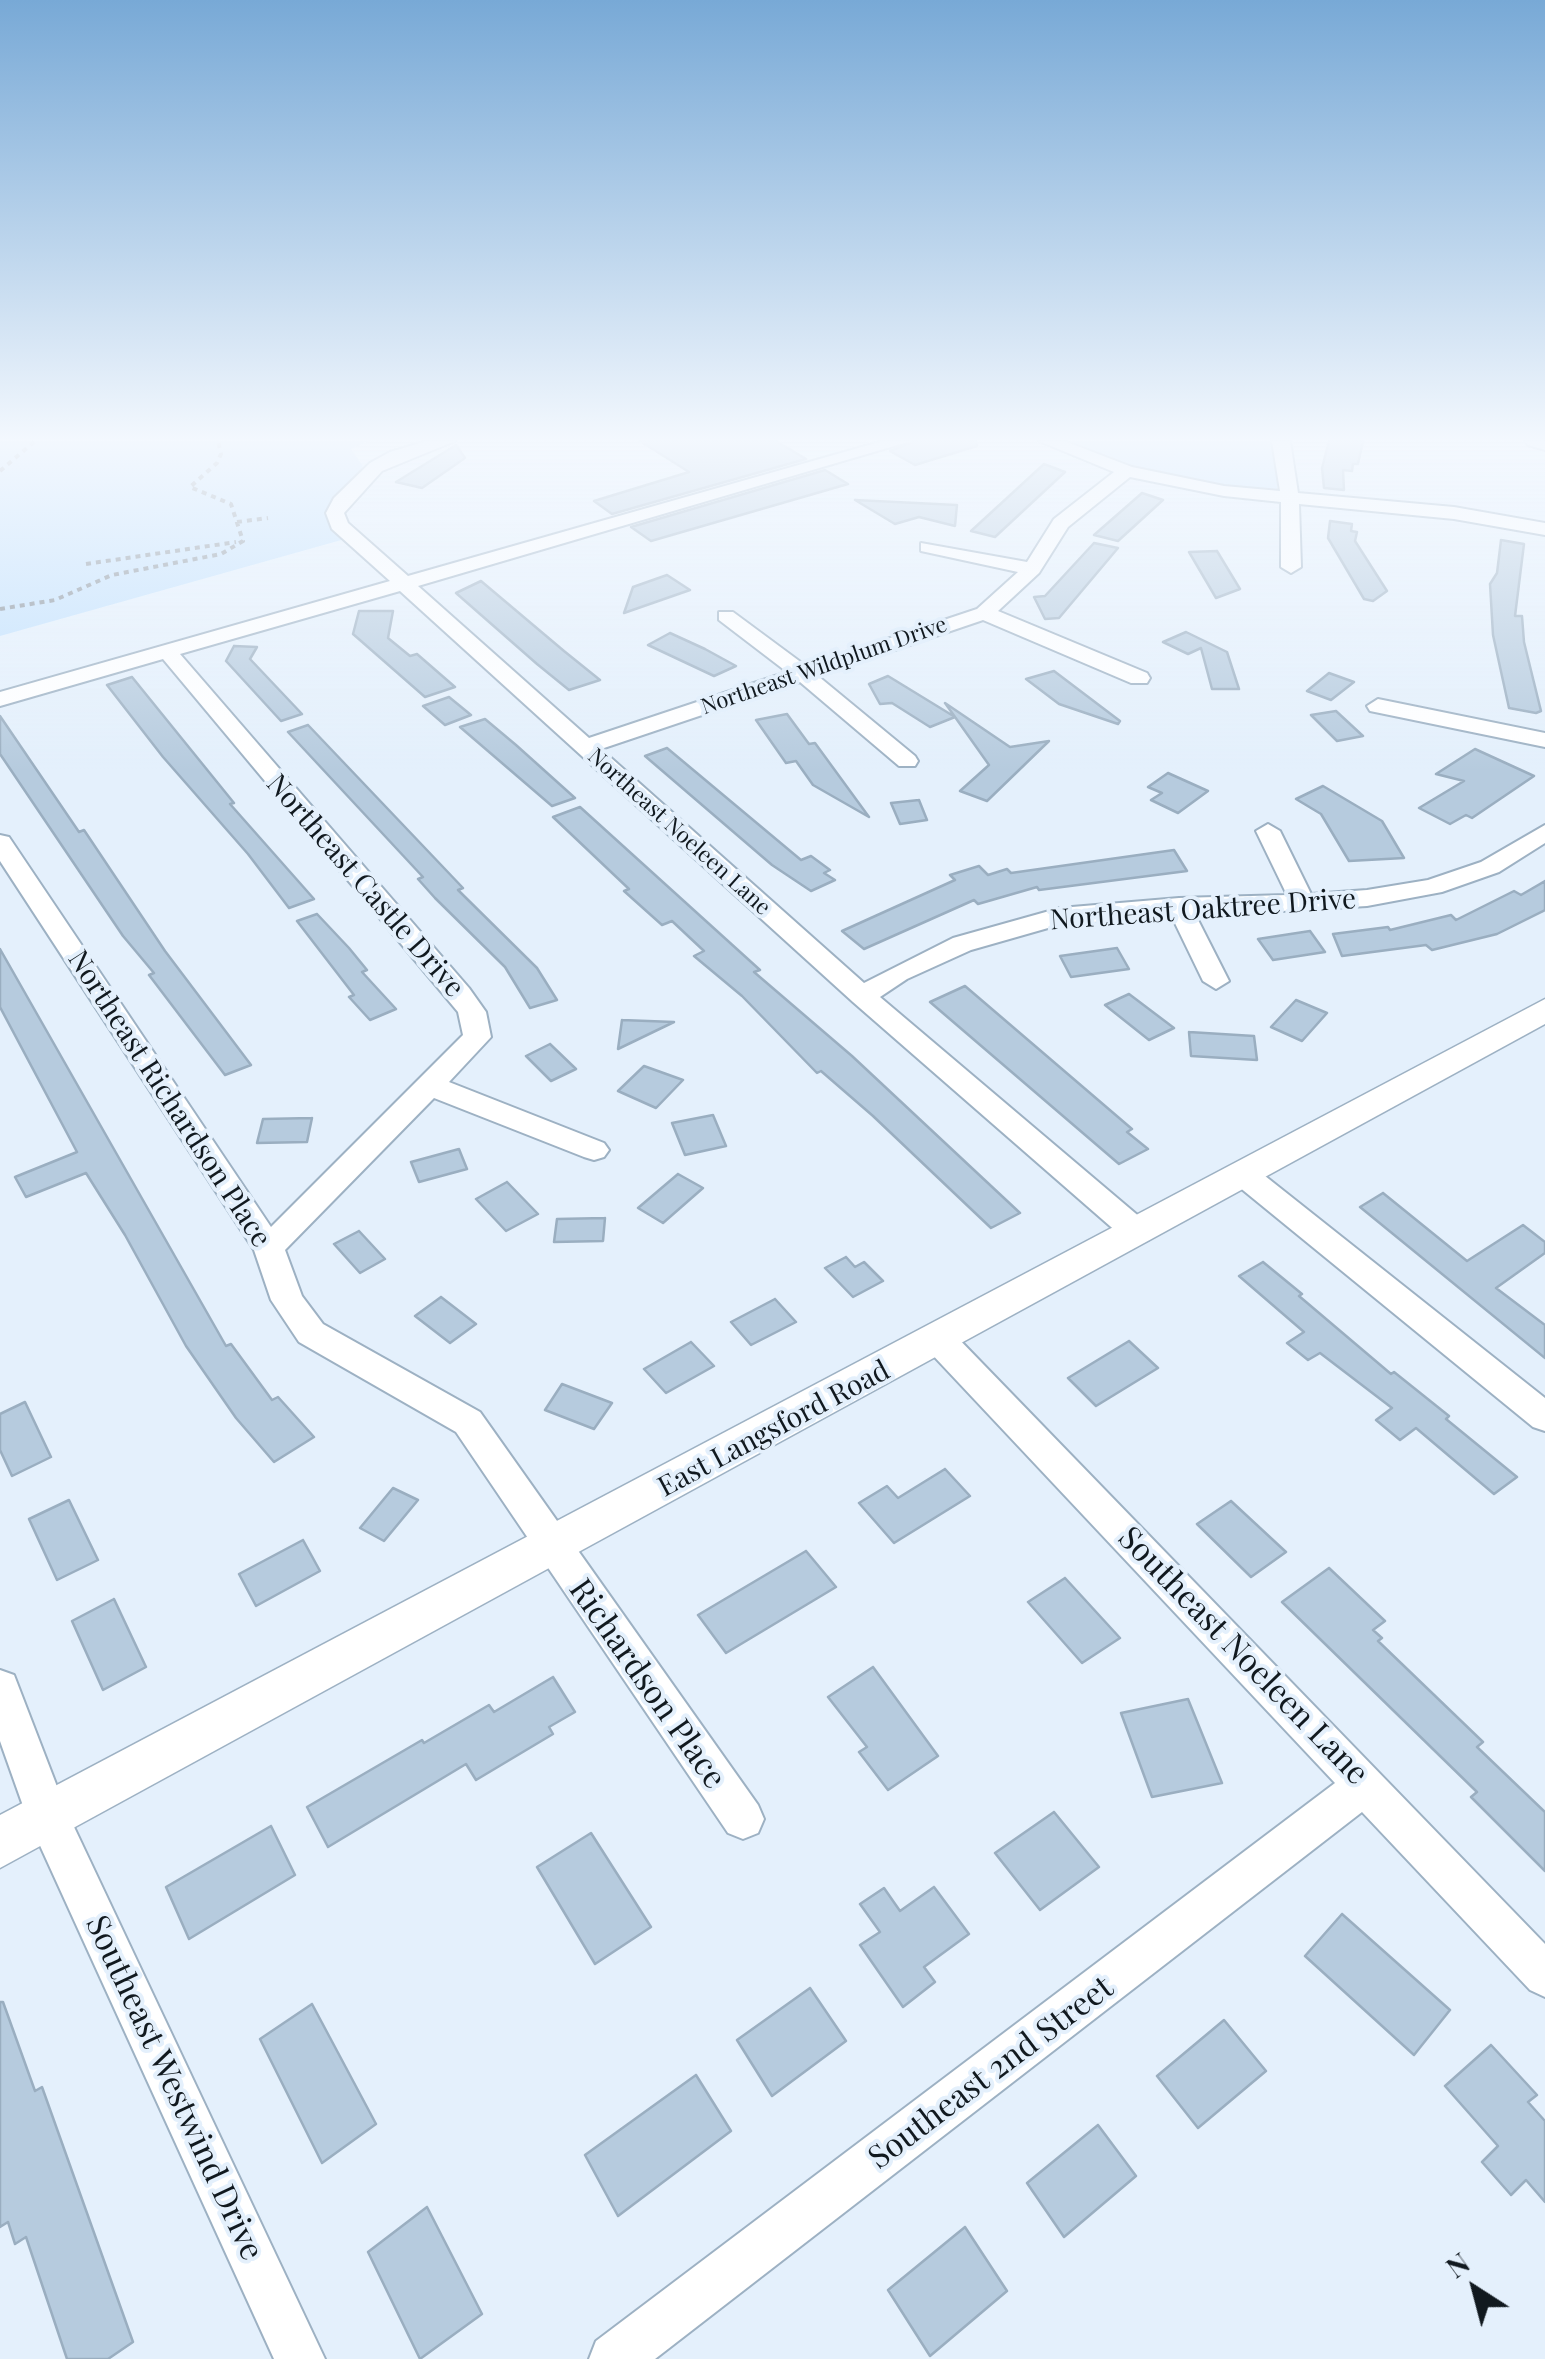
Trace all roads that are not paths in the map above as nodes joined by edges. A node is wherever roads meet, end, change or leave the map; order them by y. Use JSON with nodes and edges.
{"nodes":[{"id":1,"x":369,"y":551,"type":"edge"},
{"id":2,"x":517,"y":551,"type":"edge"},
{"id":3,"x":947,"y":551,"type":"edge"},
{"id":4,"x":1043,"y":551,"type":"edge"},
{"id":5,"x":1290,"y":551,"type":"edge"},
{"id":6,"x":1290,"y":567,"type":"dead end"},
{"id":7,"x":1032,"y":569,"type":"junction"},
{"id":8,"x":406,"y":583,"type":"junction"},
{"id":9,"x":984,"y":613,"type":"junction"},
{"id":10,"x":726,"y":616,"type":"dead end"},
{"id":11,"x":167,"y":650,"type":"junction"},
{"id":12,"x":802,"y":674,"type":"junction"},
{"id":13,"x":1140,"y":678,"type":"dead end"},
{"id":14,"x":0,"y":699,"type":"edge"},
{"id":15,"x":1378,"y":706,"type":"dead end"},
{"id":16,"x":1545,"y":740,"type":"edge"},
{"id":17,"x":584,"y":747,"type":"junction"},
{"id":18,"x":907,"y":761,"type":"dead end"},
{"id":19,"x":1268,"y":831,"type":"dead end"},
{"id":20,"x":1545,"y":832,"type":"edge"},
{"id":21,"x":0,"y":842,"type":"edge"},
{"id":22,"x":1302,"y":901,"type":"junction"},
{"id":23,"x":1179,"y":906,"type":"junction"},
{"id":24,"x":1216,"y":981,"type":"dead end"},
{"id":25,"x":862,"y":996,"type":"junction"},
{"id":26,"x":1545,"y":1010,"type":"edge"},
{"id":27,"x":429,"y":1085,"type":"junction"},
{"id":28,"x":594,"y":1150,"type":"dead end"},
{"id":29,"x":1244,"y":1175,"type":"junction"},
{"id":30,"x":1136,"y":1232,"type":"junction"},
{"id":31,"x":269,"y":1248,"type":"junction"},
{"id":32,"x":938,"y":1340,"type":"junction"},
{"id":33,"x":1545,"y":1417,"type":"edge"},
{"id":34,"x":552,"y":1548,"type":"junction"},
{"id":35,"x":0,"y":1688,"type":"edge"},
{"id":36,"x":1366,"y":1784,"type":"junction"},
{"id":37,"x":48,"y":1817,"type":"junction"},
{"id":38,"x":743,"y":1819,"type":"dead end"},
{"id":39,"x":0,"y":1842,"type":"edge"},
{"id":40,"x":1545,"y":1975,"type":"edge"},
{"id":41,"x":300,"y":2359,"type":"edge"},
{"id":42,"x":614,"y":2359,"type":"edge"}],
"edges":[{"from":1,"to":8,"type":"street","name":"Northeast Noeleen Lane"},
{"from":2,"to":8,"type":"street"},
{"from":3,"to":7,"type":"street"},
{"from":4,"to":7,"type":"street","name":"Northeast Wildplum Drive"},
{"from":5,"to":6,"type":"street"},
{"from":7,"to":9,"type":"street","name":"Northeast Wildplum Drive"},
{"from":8,"to":11,"type":"street"},
{"from":8,"to":17,"type":"street","name":"Northeast Noeleen Lane"},
{"from":9,"to":12,"type":"street","name":"Northeast Wildplum Drive"},
{"from":9,"to":13,"type":"street"},
{"from":10,"to":12,"type":"street"},
{"from":11,"to":14,"type":"street"},
{"from":11,"to":27,"type":"street","name":"Northeast Castle Drive"},
{"from":12,"to":17,"type":"street","name":"Northeast Wildplum Drive"},
{"from":12,"to":18,"type":"street"},
{"from":15,"to":16,"type":"street"},
{"from":17,"to":25,"type":"street","name":"Northeast Noeleen Lane"},
{"from":19,"to":22,"type":"street"},
{"from":20,"to":22,"type":"street","name":"Northeast Oaktree Drive"},
{"from":21,"to":31,"type":"street","name":"Northeast Richardson Place"},
{"from":22,"to":23,"type":"street","name":"Northeast Oaktree Drive"},
{"from":23,"to":24,"type":"street"},
{"from":23,"to":25,"type":"street","name":"Northeast Oaktree Drive"},
{"from":25,"to":30,"type":"street","name":"Northeast Noeleen Lane"},
{"from":26,"to":29,"type":"street","name":"East Langsford Road"},
{"from":27,"to":28,"type":"street"},
{"from":27,"to":31,"type":"street","name":"Northeast Castle Drive"},
{"from":29,"to":30,"type":"street","name":"East Langsford Road"},
{"from":29,"to":33,"type":"street"},
{"from":30,"to":32,"type":"street","name":"East Langsford Road"},
{"from":31,"to":34,"type":"street","name":"Northeast Richardson Place"},
{"from":32,"to":34,"type":"street","name":"East Langsford Road"},
{"from":32,"to":36,"type":"street","name":"Southeast Noeleen Lane"},
{"from":34,"to":37,"type":"street","name":"East Langsford Road"},
{"from":34,"to":38,"type":"street","name":"Richardson Place"},
{"from":35,"to":37,"type":"street","name":"Southeast Westwind Drive"},
{"from":36,"to":40,"type":"street","name":"Southeast Noeleen Lane"},
{"from":36,"to":42,"type":"street","name":"Southeast 2nd Street"},
{"from":37,"to":39,"type":"street","name":"East Langsford Road"},
{"from":37,"to":41,"type":"street","name":"Southeast Westwind Drive"}]}
